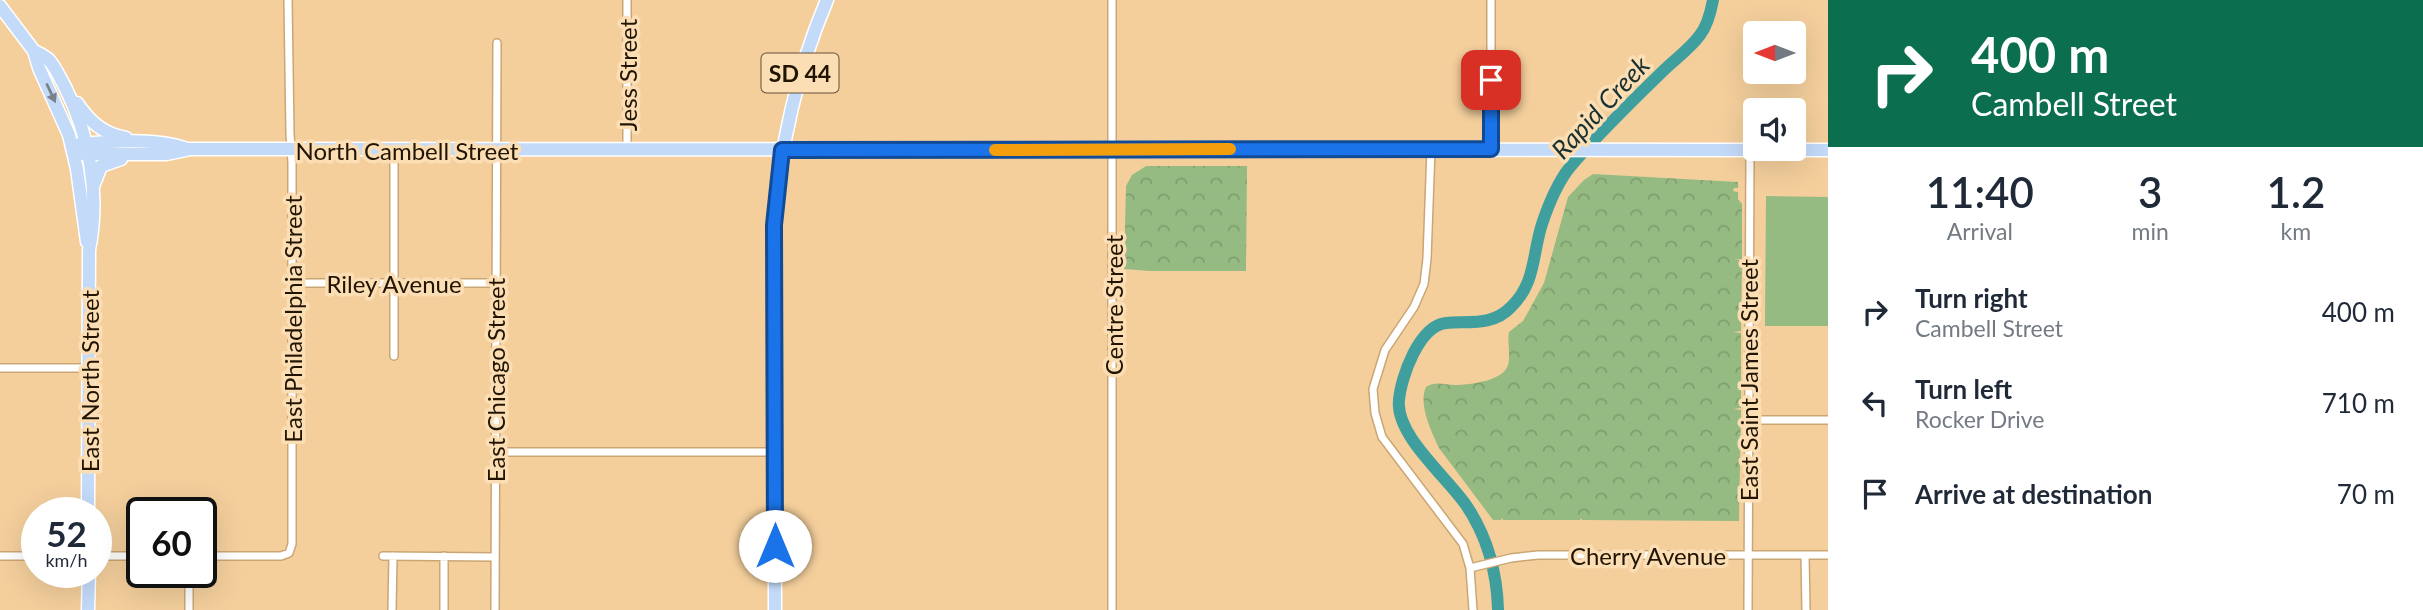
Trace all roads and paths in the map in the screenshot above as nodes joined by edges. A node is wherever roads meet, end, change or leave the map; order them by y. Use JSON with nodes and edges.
{"nodes":[{"id":1,"x":288,"y":0,"type":"edge"},
{"id":2,"x":627,"y":0,"type":"edge"},
{"id":3,"x":827,"y":0,"type":"edge"},
{"id":4,"x":1112,"y":0,"type":"edge"},
{"id":5,"x":1491,"y":0,"type":"edge"},
{"id":6,"x":0,"y":6,"type":"edge"},
{"id":7,"x":497,"y":43,"type":"dead end"},
{"id":8,"x":34,"y":51,"type":"junction"},
{"id":9,"x":61,"y":78,"type":"junction"},
{"id":10,"x":164,"y":144,"type":"junction"},
{"id":11,"x":80,"y":149,"type":"junction"},
{"id":12,"x":187,"y":149,"type":"junction"},
{"id":13,"x":627,"y":149,"type":"junction"},
{"id":14,"x":1431,"y":149,"type":"junction"},
{"id":15,"x":1491,"y":149,"type":"junction"},
{"id":16,"x":291,"y":150,"type":"junction"},
{"id":17,"x":394,"y":150,"type":"junction"},
{"id":18,"x":496,"y":150,"type":"junction"},
{"id":19,"x":782,"y":150,"type":"junction"},
{"id":20,"x":1113,"y":150,"type":"junction"},
{"id":21,"x":1743,"y":150,"type":"edge"},
{"id":22,"x":1806,"y":150,"type":"edge"},
{"id":23,"x":1828,"y":150,"type":"edge"},
{"id":24,"x":147,"y":154,"type":"junction"},
{"id":25,"x":1750,"y":161,"type":"edge"},
{"id":26,"x":93,"y":191,"type":"junction"},
{"id":27,"x":89,"y":250,"type":"junction"},
{"id":28,"x":292,"y":283,"type":"junction"},
{"id":29,"x":394,"y":283,"type":"junction"},
{"id":30,"x":495,"y":283,"type":"junction"},
{"id":31,"x":394,"y":356,"type":"dead end"},
{"id":32,"x":0,"y":368,"type":"edge"},
{"id":33,"x":89,"y":368,"type":"junction"},
{"id":34,"x":1748,"y":420,"type":"junction"},
{"id":35,"x":1828,"y":421,"type":"edge"},
{"id":36,"x":775,"y":452,"type":"junction"},
{"id":37,"x":495,"y":453,"type":"junction"},
{"id":38,"x":89,"y":497,"type":"edge"},
{"id":39,"x":1748,"y":555,"type":"junction"},
{"id":40,"x":1805,"y":555,"type":"junction"},
{"id":41,"x":1828,"y":555,"type":"edge"},
{"id":42,"x":0,"y":556,"type":"edge"},
{"id":43,"x":21,"y":556,"type":"edge"},
{"id":44,"x":217,"y":556,"type":"edge"},
{"id":45,"x":383,"y":556,"type":"dead end"},
{"id":46,"x":393,"y":556,"type":"junction"},
{"id":47,"x":444,"y":556,"type":"junction"},
{"id":48,"x":495,"y":557,"type":"junction"},
{"id":49,"x":1470,"y":568,"type":"junction"},
{"id":50,"x":89,"y":588,"type":"edge"},
{"id":51,"x":189,"y":588,"type":"edge"},
{"id":52,"x":88,"y":610,"type":"edge"},
{"id":53,"x":189,"y":610,"type":"edge"},
{"id":54,"x":392,"y":610,"type":"edge"},
{"id":55,"x":443,"y":610,"type":"edge"},
{"id":56,"x":495,"y":610,"type":"edge"},
{"id":57,"x":775,"y":610,"type":"edge"},
{"id":58,"x":1112,"y":610,"type":"edge"},
{"id":59,"x":1473,"y":610,"type":"edge"},
{"id":60,"x":1748,"y":610,"type":"edge"},
{"id":61,"x":1806,"y":610,"type":"edge"}],
"edges":[{"from":1,"to":16,"type":"street","name":"East Philadelphia Street"},
{"from":2,"to":13,"type":"street","name":"Jess Street"},
{"from":3,"to":19,"type":"main road","number":"SD 44"},
{"from":4,"to":20,"type":"street","name":"Centre Street"},
{"from":5,"to":15,"type":"street"},
{"from":6,"to":8,"type":"main road","name":"East North Street"},
{"from":7,"to":18,"type":"street","name":"East Chicago Street"},
{"from":8,"to":9,"type":"main road","name":"East North Street"},
{"from":8,"to":11,"type":"main road","name":"East North Street","one_way":true},
{"from":9,"to":10,"type":"main road"},
{"from":9,"to":11,"type":"main road","name":"East North Street"},
{"from":10,"to":11,"type":"main road","name":"North Cambell Street"},
{"from":10,"to":12,"type":"main road","name":"North Cambell Street"},
{"from":11,"to":24,"type":"main road","name":"North Cambell Street"},
{"from":11,"to":26,"type":"main road","name":"East North Street"},
{"from":11,"to":27,"type":"main road","name":"East North Street"},
{"from":12,"to":16,"type":"main road","name":"North Cambell Street"},
{"from":12,"to":24,"type":"main road","name":"North Cambell Street"},
{"from":13,"to":18,"type":"main road","name":"North Cambell Street"},
{"from":13,"to":19,"type":"main road","name":"North Cambell Street"},
{"from":14,"to":15,"type":"main road","name":"North Cambell Street"},
{"from":14,"to":20,"type":"main road","name":"North Cambell Street"},
{"from":14,"to":49,"type":"street"},
{"from":15,"to":21,"type":"main road","name":"North Cambell Street"},
{"from":16,"to":17,"type":"main road","name":"North Cambell Street"},
{"from":16,"to":28,"type":"street","name":"East Philadelphia Street"},
{"from":17,"to":18,"type":"main road","name":"North Cambell Street"},
{"from":17,"to":29,"type":"street"},
{"from":18,"to":30,"type":"street","name":"East Chicago Street"},
{"from":19,"to":20,"type":"main road","name":"North Cambell Street"},
{"from":19,"to":36,"type":"main road","number":"SD 44"},
{"from":20,"to":58,"type":"street","name":"Centre Street"},
{"from":22,"to":23,"type":"main road","name":"North Cambell Street"},
{"from":24,"to":26,"type":"main road"},
{"from":25,"to":34,"type":"street","name":"East Saint James Street"},
{"from":26,"to":27,"type":"main road","name":"East North Street"},
{"from":27,"to":33,"type":"main road","name":"East North Street"},
{"from":28,"to":29,"type":"street","name":"Riley Avenue"},
{"from":28,"to":44,"type":"street","name":"East Philadelphia Street"},
{"from":29,"to":30,"type":"street","name":"Riley Avenue"},
{"from":29,"to":31,"type":"street"},
{"from":30,"to":37,"type":"street","name":"East Chicago Street"},
{"from":32,"to":33,"type":"street"},
{"from":33,"to":38,"type":"main road","name":"East North Street"},
{"from":34,"to":35,"type":"street"},
{"from":34,"to":39,"type":"street","name":"East Saint James Street"},
{"from":36,"to":37,"type":"street"},
{"from":36,"to":57,"type":"main road","number":"SD 44"},
{"from":37,"to":48,"type":"street","name":"East Chicago Street"},
{"from":39,"to":40,"type":"street","name":"Cherry Avenue"},
{"from":39,"to":49,"type":"street","name":"Cherry Avenue"},
{"from":39,"to":60,"type":"street","name":"East Saint James Street"},
{"from":40,"to":41,"type":"street","name":"Cherry Avenue"},
{"from":40,"to":61,"type":"street"},
{"from":42,"to":43,"type":"street"},
{"from":45,"to":46,"type":"street"},
{"from":46,"to":47,"type":"street"},
{"from":46,"to":54,"type":"street"},
{"from":47,"to":48,"type":"street"},
{"from":47,"to":55,"type":"street"},
{"from":48,"to":56,"type":"street","name":"East Chicago Street"},
{"from":49,"to":59,"type":"street"},
{"from":50,"to":52,"type":"main road"},
{"from":51,"to":53,"type":"street"}]}
